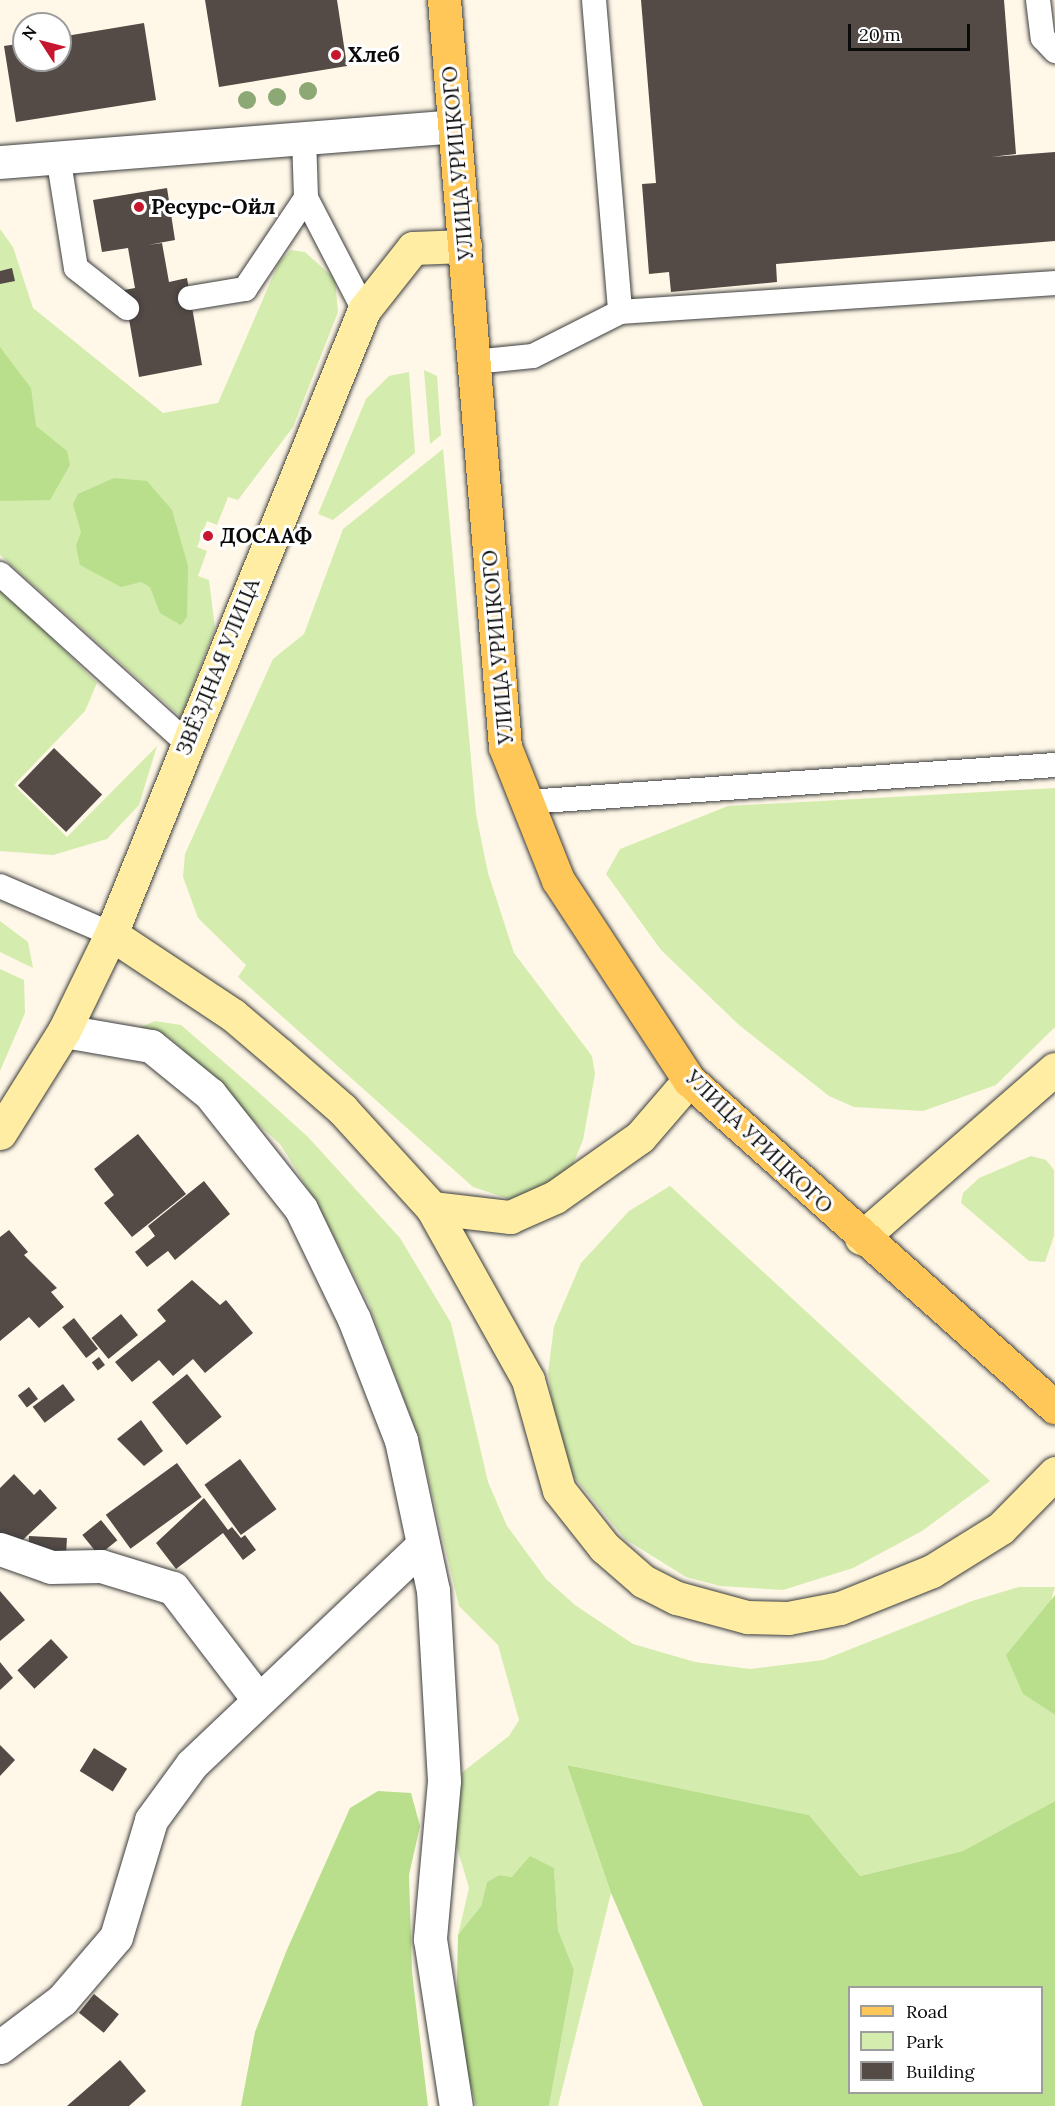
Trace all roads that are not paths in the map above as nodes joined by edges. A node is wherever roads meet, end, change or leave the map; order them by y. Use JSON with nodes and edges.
{"nodes":[{"id":1,"x":444,"y":0,"type":"edge"},
{"id":2,"x":594,"y":0,"type":"edge"},
{"id":3,"x":1038,"y":0,"type":"edge"},
{"id":4,"x":1055,"y":51,"type":"edge"},
{"id":5,"x":454,"y":126,"type":"junction"},
{"id":6,"x":304,"y":137,"type":"junction"},
{"id":7,"x":58,"y":156,"type":"junction"},
{"id":8,"x":0,"y":162,"type":"edge"},
{"id":9,"x":306,"y":198,"type":"junction"},
{"id":10,"x":465,"y":246,"type":"junction"},
{"id":11,"x":1055,"y":283,"type":"edge"},
{"id":12,"x":190,"y":298,"type":"dead end"},
{"id":13,"x":127,"y":308,"type":"dead end"},
{"id":14,"x":364,"y":310,"type":"junction"},
{"id":15,"x":620,"y":312,"type":"junction"},
{"id":16,"x":474,"y":362,"type":"junction"},
{"id":17,"x":0,"y":574,"type":"edge"},
{"id":18,"x":187,"y":743,"type":"junction"},
{"id":19,"x":1055,"y":765,"type":"edge"},
{"id":20,"x":527,"y":802,"type":"junction"},
{"id":21,"x":0,"y":886,"type":"edge"},
{"id":22,"x":111,"y":934,"type":"junction"},
{"id":23,"x":64,"y":1030,"type":"junction"},
{"id":24,"x":1055,"y":1069,"type":"edge"},
{"id":25,"x":688,"y":1080,"type":"junction"},
{"id":26,"x":0,"y":1133,"type":"edge"},
{"id":27,"x":432,"y":1208,"type":"junction"},
{"id":28,"x":861,"y":1238,"type":"junction"},
{"id":29,"x":1055,"y":1407,"type":"edge"},
{"id":30,"x":1055,"y":1473,"type":"edge"},
{"id":31,"x":423,"y":1545,"type":"junction"},
{"id":32,"x":0,"y":1549,"type":"edge"},
{"id":33,"x":257,"y":1698,"type":"junction"},
{"id":34,"x":0,"y":2048,"type":"edge"},
{"id":35,"x":456,"y":2106,"type":"edge"}],
"edges":[{"from":1,"to":5,"type":"main road","name":"УЛИЦА УРИЦКОГО"},
{"from":2,"to":15,"type":"lane"},
{"from":3,"to":4,"type":"lane"},
{"from":5,"to":6,"type":"street"},
{"from":5,"to":10,"type":"main road","name":"УЛИЦА УРИЦКОГО"},
{"from":6,"to":7,"type":"street"},
{"from":6,"to":9,"type":"lane"},
{"from":7,"to":8,"type":"street"},
{"from":7,"to":13,"type":"lane"},
{"from":9,"to":12,"type":"lane"},
{"from":9,"to":14,"type":"lane"},
{"from":10,"to":14,"type":"street","name":"ЗВЁЗДНАЯ УЛИЦА"},
{"from":10,"to":16,"type":"main road","name":"УЛИЦА УРИЦКОГО"},
{"from":11,"to":15,"type":"lane"},
{"from":14,"to":18,"type":"street","name":"ЗВЁЗДНАЯ УЛИЦА"},
{"from":15,"to":16,"type":"lane"},
{"from":16,"to":20,"type":"main road","name":"УЛИЦА УРИЦКОГО"},
{"from":17,"to":18,"type":"lane"},
{"from":18,"to":22,"type":"street","name":"ЗВЁЗДНАЯ УЛИЦА"},
{"from":19,"to":20,"type":"lane"},
{"from":20,"to":25,"type":"main road","name":"УЛИЦА УРИЦКОГО"},
{"from":21,"to":22,"type":"lane"},
{"from":22,"to":23,"type":"street","name":"ЗВЁЗДНАЯ УЛИЦА"},
{"from":22,"to":27,"type":"street"},
{"from":23,"to":26,"type":"street","name":"ЗВЁЗДНАЯ УЛИЦА"},
{"from":23,"to":31,"type":"street"},
{"from":24,"to":28,"type":"street"},
{"from":25,"to":27,"type":"street"},
{"from":25,"to":28,"type":"main road","name":"УЛИЦА УРИЦКОГО"},
{"from":27,"to":30,"type":"street"},
{"from":28,"to":29,"type":"main road","name":"УЛИЦА УРИЦКОГО"},
{"from":31,"to":33,"type":"street"},
{"from":31,"to":35,"type":"street"},
{"from":32,"to":33,"type":"street"},
{"from":33,"to":34,"type":"street"}]}
